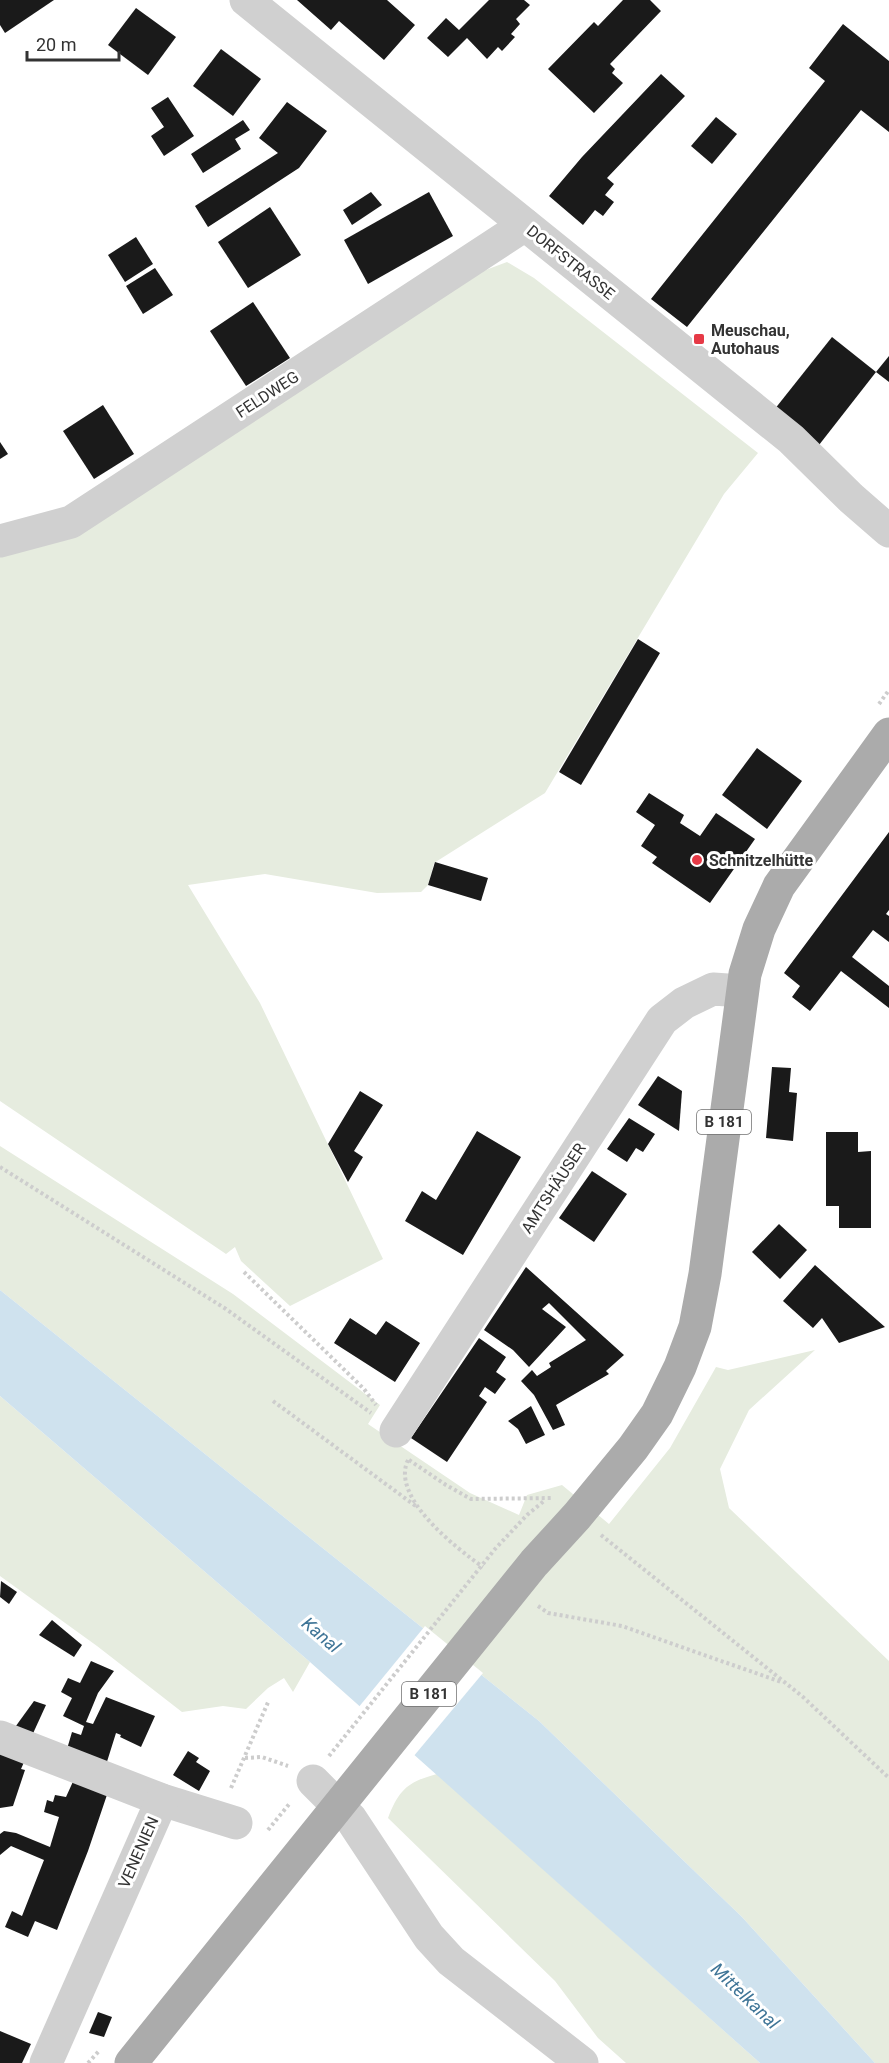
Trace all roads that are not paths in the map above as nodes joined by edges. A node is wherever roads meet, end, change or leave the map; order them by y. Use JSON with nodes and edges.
{"nodes":[{"id":1,"x":246,"y":0,"type":"edge"},
{"id":2,"x":525,"y":225,"type":"junction"},
{"id":3,"x":889,"y":531,"type":"edge"},
{"id":4,"x":0,"y":541,"type":"edge"},
{"id":5,"x":889,"y":734,"type":"edge"},
{"id":6,"x":742,"y":991,"type":"junction"},
{"id":7,"x":403,"y":1445,"type":"road end"},
{"id":8,"x":0,"y":1737,"type":"edge"},
{"id":9,"x":318,"y":1772,"type":"road end"},
{"id":10,"x":162,"y":1800,"type":"junction"},
{"id":11,"x":227,"y":1821,"type":"road end"},
{"id":12,"x":46,"y":2063,"type":"edge"},
{"id":13,"x":131,"y":2063,"type":"edge"},
{"id":14,"x":582,"y":2063,"type":"edge"}],
"edges":[{"from":1,"to":2,"type":"street","name":"DORFSTRASSE"},
{"from":2,"to":3,"type":"street","name":"DORFSTRASSE"},
{"from":2,"to":4,"type":"street","name":"FELDWEG"},
{"from":5,"to":6,"type":"main road","number":"B 181"},
{"from":6,"to":7,"type":"street","name":"AMTSHÄUSER"},
{"from":6,"to":13,"type":"main road","number":"B 181"},
{"from":8,"to":10,"type":"street","name":"VENENIEN"},
{"from":9,"to":14,"type":"street"},
{"from":10,"to":11,"type":"street"},
{"from":10,"to":12,"type":"street","name":"VENENIEN"}]}
